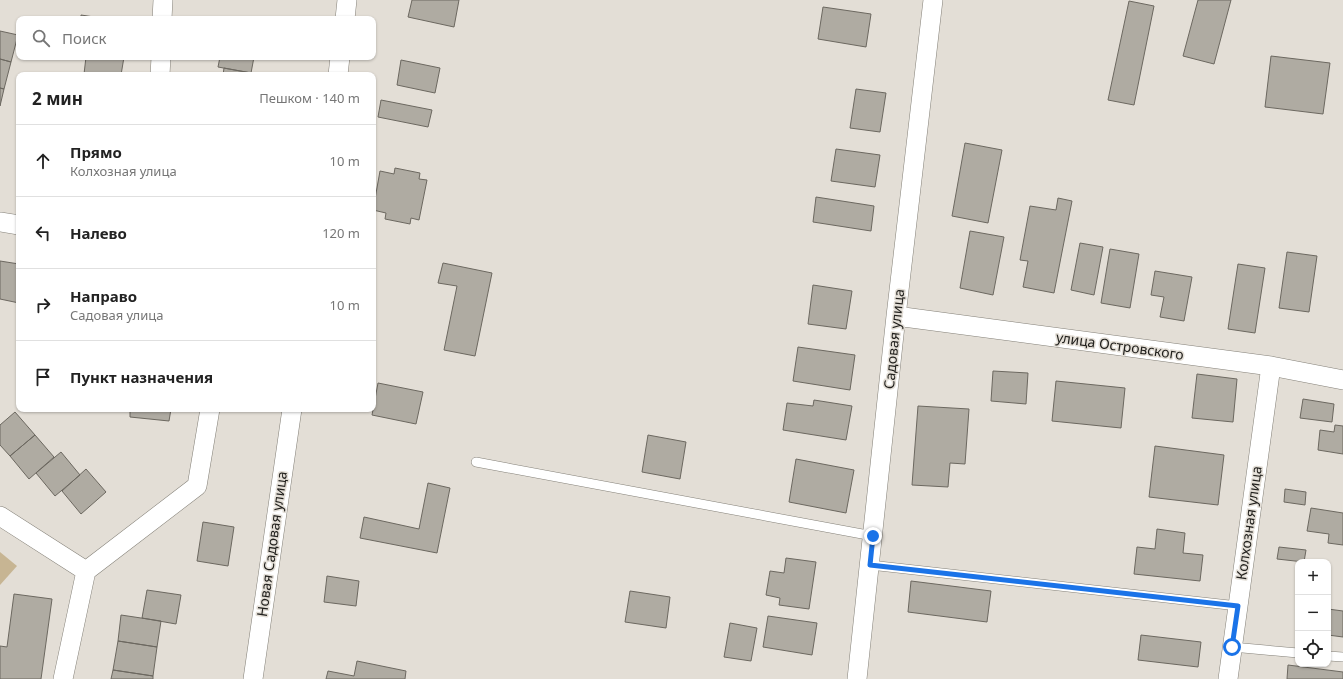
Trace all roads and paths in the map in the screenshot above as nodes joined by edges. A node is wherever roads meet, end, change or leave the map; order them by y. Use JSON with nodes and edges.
{"nodes":[{"id":1,"x":162,"y":0,"type":"edge"},
{"id":2,"x":347,"y":0,"type":"edge"},
{"id":3,"x":933,"y":0,"type":"edge"},
{"id":4,"x":162,"y":16,"type":"edge"},
{"id":5,"x":345,"y":16,"type":"edge"},
{"id":6,"x":161,"y":60,"type":"edge"},
{"id":7,"x":340,"y":60,"type":"edge"},
{"id":8,"x":160,"y":72,"type":"edge"},
{"id":9,"x":338,"y":72,"type":"edge"},
{"id":10,"x":0,"y":222,"type":"edge"},
{"id":11,"x":16,"y":225,"type":"edge"},
{"id":12,"x":896,"y":316,"type":"junction"},
{"id":13,"x":1270,"y":366,"type":"junction"},
{"id":14,"x":1343,"y":380,"type":"edge"},
{"id":15,"x":209,"y":412,"type":"edge"},
{"id":16,"x":292,"y":412,"type":"edge"},
{"id":17,"x":476,"y":462,"type":"dead end"},
{"id":18,"x":0,"y":516,"type":"edge"},
{"id":19,"x":873,"y":536,"type":"junction"},
{"id":20,"x":870,"y":565,"type":"junction"},
{"id":21,"x":86,"y":571,"type":"junction"},
{"id":22,"x":1238,"y":606,"type":"junction"},
{"id":23,"x":1232,"y":647,"type":"junction"},
{"id":24,"x":1295,"y":653,"type":"edge"},
{"id":25,"x":1331,"y":656,"type":"edge"},
{"id":26,"x":1343,"y":657,"type":"edge"},
{"id":27,"x":63,"y":679,"type":"edge"},
{"id":28,"x":252,"y":679,"type":"edge"},
{"id":29,"x":857,"y":679,"type":"edge"},
{"id":30,"x":1228,"y":679,"type":"edge"}],
"edges":[{"from":1,"to":4,"type":"street"},
{"from":2,"to":5,"type":"street"},
{"from":3,"to":12,"type":"street","name":"Садовая улица"},
{"from":6,"to":8,"type":"street"},
{"from":7,"to":9,"type":"street"},
{"from":10,"to":11,"type":"street"},
{"from":12,"to":13,"type":"street","name":"улица Островского"},
{"from":12,"to":19,"type":"street","name":"Садовая улица"},
{"from":13,"to":14,"type":"street","name":"улица Островского"},
{"from":13,"to":22,"type":"street","name":"Колхозная улица"},
{"from":15,"to":21,"type":"street"},
{"from":16,"to":28,"type":"street","name":"Новая Садовая улица"},
{"from":17,"to":19,"type":"lane"},
{"from":18,"to":21,"type":"street"},
{"from":19,"to":20,"type":"street","name":"Садовая улица"},
{"from":20,"to":22,"type":"lane"},
{"from":20,"to":29,"type":"street","name":"Садовая улица"},
{"from":21,"to":27,"type":"street"},
{"from":22,"to":23,"type":"street","name":"Колхозная улица"},
{"from":23,"to":24,"type":"lane"},
{"from":23,"to":30,"type":"street","name":"Колхозная улица"},
{"from":25,"to":26,"type":"lane"}]}
